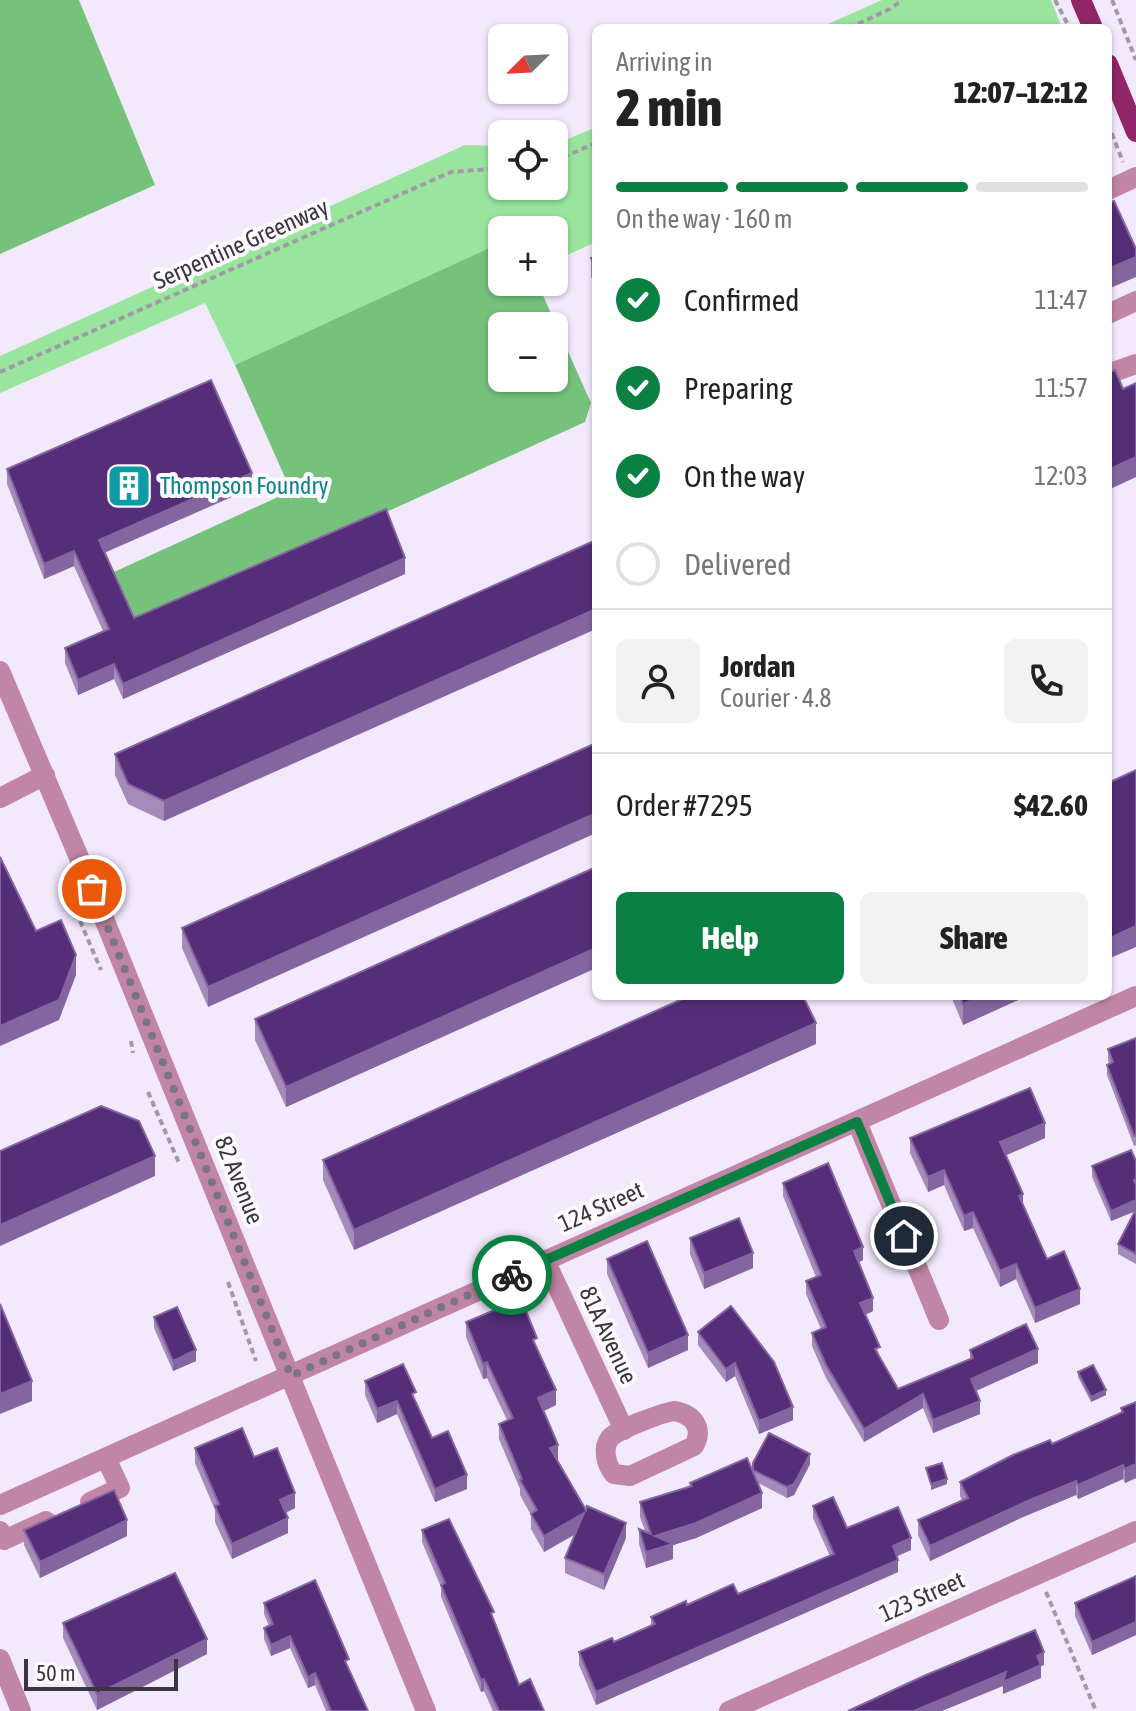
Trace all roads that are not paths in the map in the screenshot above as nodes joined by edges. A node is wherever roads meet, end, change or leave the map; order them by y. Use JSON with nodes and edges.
{"nodes":[{"id":1,"x":1081,"y":0,"type":"edge"},
{"id":2,"x":1091,"y":24,"type":"edge"},
{"id":3,"x":1112,"y":74,"type":"edge"},
{"id":4,"x":1136,"y":131,"type":"edge"},
{"id":5,"x":1133,"y":178,"type":"edge"},
{"id":6,"x":1112,"y":188,"type":"edge"},
{"id":7,"x":1136,"y":301,"type":"edge"},
{"id":8,"x":1112,"y":312,"type":"edge"},
{"id":9,"x":1136,"y":364,"type":"edge"},
{"id":10,"x":1112,"y":373,"type":"edge"},
{"id":11,"x":0,"y":671,"type":"edge"},
{"id":12,"x":45,"y":775,"type":"junction"},
{"id":13,"x":0,"y":798,"type":"edge"},
{"id":14,"x":1136,"y":996,"type":"edge"},
{"id":15,"x":857,"y":1122,"type":"junction"},
{"id":16,"x":545,"y":1260,"type":"junction"},
{"id":17,"x":939,"y":1320,"type":"dead end"},
{"id":18,"x":291,"y":1376,"type":"junction"},
{"id":19,"x":624,"y":1430,"type":"dead end"},
{"id":20,"x":106,"y":1458,"type":"junction"},
{"id":21,"x":0,"y":1505,"type":"edge"},
{"id":22,"x":0,"y":1531,"type":"edge"},
{"id":23,"x":1136,"y":1531,"type":"edge"},
{"id":24,"x":0,"y":1659,"type":"edge"},
{"id":25,"x":21,"y":1711,"type":"edge"},
{"id":26,"x":426,"y":1711,"type":"edge"},
{"id":27,"x":729,"y":1711,"type":"edge"}],
"edges":[{"from":1,"to":2,"type":"main road"},
{"from":3,"to":4,"type":"main road"},
{"from":5,"to":6,"type":"street"},
{"from":7,"to":8,"type":"street"},
{"from":9,"to":10,"type":"street"},
{"from":11,"to":12,"type":"street","name":"82 Avenue"},
{"from":12,"to":13,"type":"street"},
{"from":12,"to":18,"type":"street","name":"82 Avenue"},
{"from":14,"to":15,"type":"street","name":"124 Street"},
{"from":15,"to":16,"type":"street","name":"124 Street"},
{"from":15,"to":17,"type":"street"},
{"from":16,"to":18,"type":"street","name":"124 Street"},
{"from":16,"to":19,"type":"street","name":"81A Avenue"},
{"from":18,"to":20,"type":"street","name":"124 Street"},
{"from":18,"to":26,"type":"street","name":"82 Avenue"},
{"from":20,"to":21,"type":"street","name":"124 Street"},
{"from":20,"to":22,"type":"street"},
{"from":23,"to":27,"type":"street","name":"123 Street"},
{"from":24,"to":25,"type":"street"}]}
